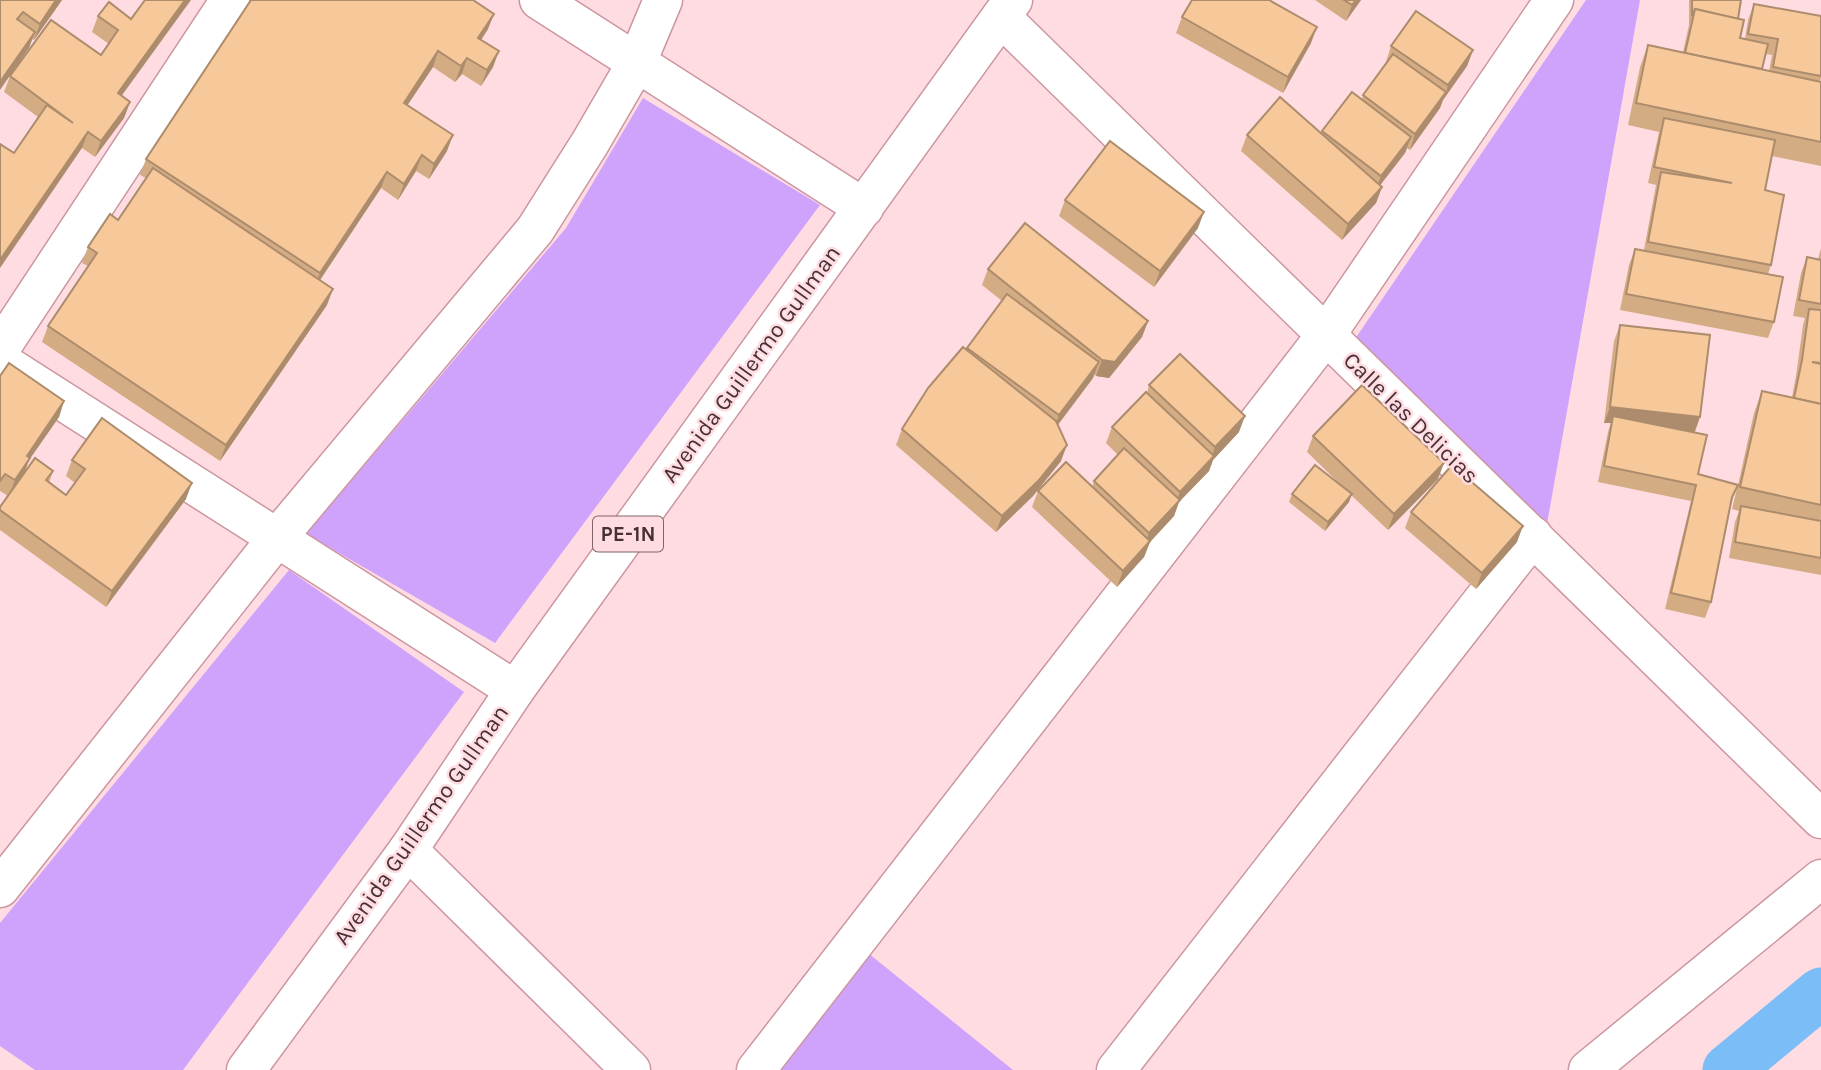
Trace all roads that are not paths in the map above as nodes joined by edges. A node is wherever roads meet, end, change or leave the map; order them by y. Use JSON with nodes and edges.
{"nodes":[{"id":1,"x":230,"y":0,"type":"edge"},
{"id":2,"x":539,"y":0,"type":"edge"},
{"id":3,"x":663,"y":0,"type":"edge"},
{"id":4,"x":1554,"y":0,"type":"edge"},
{"id":5,"x":1007,"y":8,"type":"edge"},
{"id":6,"x":637,"y":62,"type":"junction"},
{"id":7,"x":864,"y":208,"type":"junction"},
{"id":8,"x":1326,"y":335,"type":"junction"},
{"id":9,"x":0,"y":349,"type":"edge"},
{"id":10,"x":0,"y":361,"type":"edge"},
{"id":11,"x":1533,"y":536,"type":"junction"},
{"id":12,"x":276,"y":538,"type":"junction"},
{"id":13,"x":515,"y":690,"type":"junction"},
{"id":14,"x":1821,"y":819,"type":"edge"},
{"id":15,"x":408,"y":850,"type":"junction"},
{"id":16,"x":1821,"y":879,"type":"edge"},
{"id":17,"x":0,"y":888,"type":"edge"},
{"id":18,"x":246,"y":1070,"type":"edge"},
{"id":19,"x":631,"y":1070,"type":"edge"},
{"id":20,"x":756,"y":1070,"type":"edge"},
{"id":21,"x":1116,"y":1070,"type":"edge"},
{"id":22,"x":1588,"y":1070,"type":"edge"}],
"edges":[{"from":1,"to":9,"type":"street"},
{"from":2,"to":6,"type":"street"},
{"from":3,"to":6,"type":"street"},
{"from":4,"to":8,"type":"street"},
{"from":5,"to":7,"type":"street","name":"Avenida Guillermo Gullman","number":"PE-1N"},
{"from":5,"to":8,"type":"street","name":"Calle las Delicias"},
{"from":6,"to":7,"type":"street"},
{"from":6,"to":12,"type":"street"},
{"from":7,"to":13,"type":"street","name":"Avenida Guillermo Gullman","number":"PE-1N"},
{"from":8,"to":11,"type":"street","name":"Calle las Delicias"},
{"from":8,"to":20,"type":"street"},
{"from":10,"to":12,"type":"street"},
{"from":11,"to":14,"type":"street","name":"Calle las Delicias"},
{"from":11,"to":21,"type":"street"},
{"from":12,"to":13,"type":"street"},
{"from":12,"to":17,"type":"street"},
{"from":13,"to":15,"type":"street","name":"Avenida Guillermo Gullman","number":"PE-1N"},
{"from":15,"to":18,"type":"street","name":"Avenida Guillermo Gullman","number":"PE-1N"},
{"from":15,"to":19,"type":"street"},
{"from":16,"to":22,"type":"street"}]}
